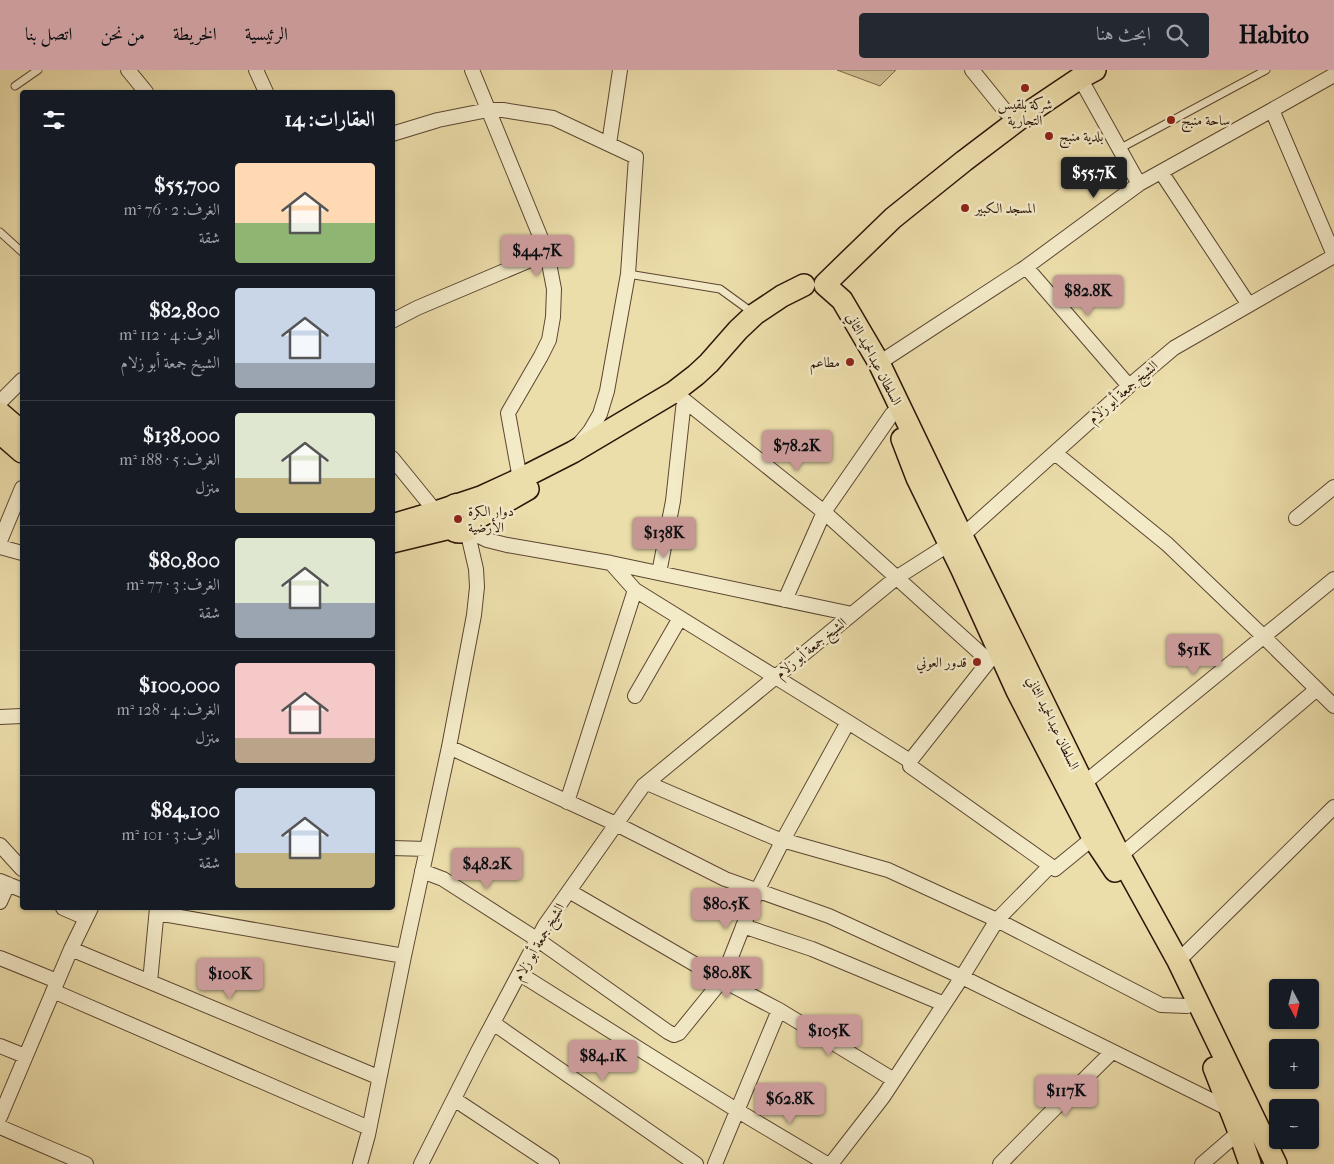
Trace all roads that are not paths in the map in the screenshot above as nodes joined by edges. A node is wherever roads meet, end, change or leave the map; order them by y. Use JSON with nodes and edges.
{"nodes":[{"id":1,"x":38,"y":70,"type":"edge"},
{"id":2,"x":128,"y":70,"type":"edge"},
{"id":3,"x":256,"y":70,"type":"edge"},
{"id":4,"x":472,"y":70,"type":"edge"},
{"id":5,"x":620,"y":70,"type":"edge"},
{"id":6,"x":972,"y":70,"type":"edge"},
{"id":7,"x":1266,"y":70,"type":"edge"},
{"id":8,"x":1080,"y":73,"type":"edge"},
{"id":9,"x":1334,"y":75,"type":"edge"},
{"id":10,"x":15,"y":86,"type":"dead end"},
{"id":11,"x":144,"y":90,"type":"edge"},
{"id":12,"x":265,"y":90,"type":"edge"},
{"id":13,"x":488,"y":110,"type":"junction"},
{"id":14,"x":1272,"y":110,"type":"junction"},
{"id":15,"x":1006,"y":112,"type":"junction"},
{"id":16,"x":395,"y":133,"type":"edge"},
{"id":17,"x":609,"y":144,"type":"junction"},
{"id":18,"x":1119,"y":149,"type":"junction"},
{"id":19,"x":1161,"y":172,"type":"junction"},
{"id":20,"x":1139,"y":184,"type":"junction"},
{"id":21,"x":0,"y":232,"type":"edge"},
{"id":22,"x":20,"y":250,"type":"edge"},
{"id":23,"x":547,"y":253,"type":"junction"},
{"id":24,"x":1334,"y":255,"type":"edge"},
{"id":25,"x":1026,"y":267,"type":"junction"},
{"id":26,"x":628,"y":274,"type":"junction"},
{"id":27,"x":818,"y":287,"type":"junction"},
{"id":28,"x":1249,"y":305,"type":"junction"},
{"id":29,"x":755,"y":314,"type":"junction"},
{"id":30,"x":395,"y":320,"type":"edge"},
{"id":31,"x":880,"y":363,"type":"junction"},
{"id":32,"x":20,"y":382,"type":"edge"},
{"id":33,"x":1129,"y":386,"type":"junction"},
{"id":34,"x":679,"y":396,"type":"junction"},
{"id":35,"x":0,"y":402,"type":"edge"},
{"id":36,"x":0,"y":413,"type":"edge"},
{"id":37,"x":892,"y":414,"type":"junction"},
{"id":38,"x":7,"y":436,"type":"edge"},
{"id":39,"x":20,"y":450,"type":"edge"},
{"id":40,"x":573,"y":452,"type":"junction"},
{"id":41,"x":1055,"y":453,"type":"junction"},
{"id":42,"x":395,"y":461,"type":"edge"},
{"id":43,"x":520,"y":479,"type":"junction"},
{"id":44,"x":1334,"y":487,"type":"edge"},
{"id":45,"x":20,"y":493,"type":"edge"},
{"id":46,"x":824,"y":512,"type":"junction"},
{"id":47,"x":1296,"y":518,"type":"dead end"},
{"id":48,"x":457,"y":519,"type":"junction"},
{"id":49,"x":395,"y":525,"type":"edge"},
{"id":50,"x":955,"y":540,"type":"junction"},
{"id":51,"x":0,"y":541,"type":"edge"},
{"id":52,"x":395,"y":541,"type":"edge"},
{"id":53,"x":0,"y":547,"type":"edge"},
{"id":54,"x":20,"y":552,"type":"edge"},
{"id":55,"x":611,"y":563,"type":"junction"},
{"id":56,"x":659,"y":573,"type":"junction"},
{"id":57,"x":896,"y":578,"type":"junction"},
{"id":58,"x":1334,"y":579,"type":"edge"},
{"id":59,"x":635,"y":590,"type":"junction"},
{"id":60,"x":785,"y":600,"type":"junction"},
{"id":61,"x":852,"y":614,"type":"junction"},
{"id":62,"x":680,"y":618,"type":"junction"},
{"id":63,"x":1264,"y":637,"type":"junction"},
{"id":64,"x":994,"y":656,"type":"junction"},
{"id":65,"x":776,"y":677,"type":"junction"},
{"id":66,"x":1317,"y":689,"type":"junction"},
{"id":67,"x":634,"y":696,"type":"dead end"},
{"id":68,"x":1334,"y":706,"type":"edge"},
{"id":69,"x":20,"y":716,"type":"edge"},
{"id":70,"x":0,"y":717,"type":"edge"},
{"id":71,"x":848,"y":722,"type":"junction"},
{"id":72,"x":449,"y":747,"type":"junction"},
{"id":73,"x":910,"y":761,"type":"junction"},
{"id":74,"x":647,"y":783,"type":"junction"},
{"id":75,"x":1077,"y":789,"type":"junction"},
{"id":76,"x":567,"y":802,"type":"junction"},
{"id":77,"x":1334,"y":807,"type":"edge"},
{"id":78,"x":616,"y":824,"type":"junction"},
{"id":79,"x":1093,"y":838,"type":"junction"},
{"id":80,"x":783,"y":840,"type":"junction"},
{"id":81,"x":0,"y":845,"type":"edge"},
{"id":82,"x":395,"y":848,"type":"edge"},
{"id":83,"x":427,"y":849,"type":"junction"},
{"id":84,"x":1120,"y":856,"type":"junction"},
{"id":85,"x":1050,"y":866,"type":"junction"},
{"id":86,"x":20,"y":867,"type":"edge"},
{"id":87,"x":422,"y":871,"type":"junction"},
{"id":88,"x":4,"y":882,"type":"edge"},
{"id":89,"x":20,"y":889,"type":"edge"},
{"id":90,"x":758,"y":890,"type":"junction"},
{"id":91,"x":569,"y":891,"type":"junction"},
{"id":92,"x":0,"y":902,"type":"edge"},
{"id":93,"x":73,"y":910,"type":"edge"},
{"id":94,"x":157,"y":910,"type":"edge"},
{"id":95,"x":88,"y":913,"type":"edge"},
{"id":96,"x":997,"y":920,"type":"junction"},
{"id":97,"x":743,"y":926,"type":"junction"},
{"id":98,"x":538,"y":940,"type":"junction"},
{"id":99,"x":71,"y":949,"type":"junction"},
{"id":100,"x":404,"y":956,"type":"junction"},
{"id":101,"x":0,"y":958,"type":"edge"},
{"id":102,"x":1178,"y":961,"type":"junction"},
{"id":103,"x":520,"y":974,"type":"junction"},
{"id":104,"x":962,"y":977,"type":"junction"},
{"id":105,"x":722,"y":980,"type":"junction"},
{"id":106,"x":150,"y":982,"type":"junction"},
{"id":107,"x":55,"y":986,"type":"junction"},
{"id":108,"x":944,"y":1004,"type":"junction"},
{"id":109,"x":1187,"y":1006,"type":"junction"},
{"id":110,"x":779,"y":1010,"type":"junction"},
{"id":111,"x":493,"y":1023,"type":"junction"},
{"id":112,"x":0,"y":1046,"type":"edge"},
{"id":113,"x":1112,"y":1052,"type":"junction"},
{"id":114,"x":25,"y":1056,"type":"junction"},
{"id":115,"x":378,"y":1077,"type":"junction"},
{"id":116,"x":894,"y":1080,"type":"junction"},
{"id":117,"x":454,"y":1099,"type":"junction"},
{"id":118,"x":1231,"y":1110,"type":"junction"},
{"id":119,"x":738,"y":1111,"type":"junction"},
{"id":120,"x":0,"y":1117,"type":"edge"},
{"id":121,"x":0,"y":1127,"type":"edge"},
{"id":122,"x":369,"y":1128,"type":"junction"},
{"id":123,"x":1239,"y":1132,"type":"junction"},
{"id":124,"x":1272,"y":1163,"type":"edge"},
{"id":125,"x":86,"y":1164,"type":"edge"},
{"id":126,"x":360,"y":1164,"type":"edge"},
{"id":127,"x":420,"y":1164,"type":"edge"},
{"id":128,"x":552,"y":1164,"type":"edge"},
{"id":129,"x":696,"y":1164,"type":"edge"},
{"id":130,"x":715,"y":1164,"type":"edge"},
{"id":131,"x":827,"y":1164,"type":"edge"},
{"id":132,"x":831,"y":1164,"type":"edge"},
{"id":133,"x":1000,"y":1164,"type":"edge"},
{"id":134,"x":1202,"y":1164,"type":"edge"},
{"id":135,"x":1250,"y":1164,"type":"edge"}],
"edges":[{"from":1,"to":10,"type":"lane"},
{"from":2,"to":11,"type":"street"},
{"from":3,"to":12,"type":"street"},
{"from":4,"to":13,"type":"street"},
{"from":5,"to":17,"type":"street"},
{"from":6,"to":15,"type":"street"},
{"from":7,"to":18,"type":"lane"},
{"from":8,"to":15,"type":"main road"},
{"from":8,"to":18,"type":"street"},
{"from":8,"to":27,"type":"main road"},
{"from":9,"to":14,"type":"street"},
{"from":13,"to":16,"type":"street"},
{"from":13,"to":17,"type":"street"},
{"from":13,"to":23,"type":"street"},
{"from":14,"to":19,"type":"street"},
{"from":14,"to":24,"type":"street"},
{"from":15,"to":27,"type":"main road"},
{"from":17,"to":26,"type":"street"},
{"from":18,"to":20,"type":"street"},
{"from":19,"to":20,"type":"street"},
{"from":19,"to":28,"type":"street"},
{"from":20,"to":25,"type":"street"},
{"from":21,"to":22,"type":"lane"},
{"from":23,"to":30,"type":"street"},
{"from":23,"to":43,"type":"street"},
{"from":24,"to":28,"type":"street","name":"الشيخ جمعة أبو زلام"},
{"from":25,"to":31,"type":"street"},
{"from":25,"to":33,"type":"street"},
{"from":26,"to":29,"type":"lane"},
{"from":26,"to":40,"type":"street"},
{"from":27,"to":29,"type":"main road"},
{"from":27,"to":31,"type":"main road","name":"السلطان عبدالحميد الثاني"},
{"from":27,"to":34,"type":"main road"},
{"from":27,"to":37,"type":"main road"},
{"from":28,"to":33,"type":"street","name":"الشيخ جمعة أبو زلام"},
{"from":29,"to":34,"type":"main road"},
{"from":31,"to":50,"type":"main road","name":"السلطان عبدالحميد الثاني"},
{"from":32,"to":35,"type":"street"},
{"from":33,"to":41,"type":"street","name":"الشيخ جمعة أبو زلام"},
{"from":34,"to":40,"type":"main road"},
{"from":34,"to":46,"type":"street"},
{"from":34,"to":48,"type":"main road"},
{"from":34,"to":56,"type":"street"},
{"from":36,"to":38,"type":"main road"},
{"from":37,"to":46,"type":"street"},
{"from":37,"to":50,"type":"main road"},
{"from":38,"to":39,"type":"main road"},
{"from":40,"to":43,"type":"main road"},
{"from":41,"to":50,"type":"street","name":"الشيخ جمعة أبو زلام"},
{"from":41,"to":63,"type":"street"},
{"from":42,"to":48,"type":"street"},
{"from":43,"to":48,"type":"main road"},
{"from":44,"to":47,"type":"street"},
{"from":45,"to":51,"type":"street"},
{"from":46,"to":57,"type":"street"},
{"from":46,"to":60,"type":"street"},
{"from":48,"to":49,"type":"main road"},
{"from":48,"to":52,"type":"main road"},
{"from":48,"to":55,"type":"street"},
{"from":48,"to":72,"type":"street"},
{"from":50,"to":57,"type":"street","name":"الشيخ جمعة أبو زلام"},
{"from":50,"to":64,"type":"main road"},
{"from":50,"to":75,"type":"main road","name":"السلطان عبدالحميد الثاني"},
{"from":53,"to":54,"type":"street"},
{"from":55,"to":56,"type":"street"},
{"from":55,"to":59,"type":"street"},
{"from":56,"to":60,"type":"street"},
{"from":57,"to":61,"type":"street","name":"الشيخ جمعة أبو زلام"},
{"from":57,"to":64,"type":"street"},
{"from":58,"to":63,"type":"street"},
{"from":59,"to":62,"type":"street"},
{"from":59,"to":76,"type":"street"},
{"from":60,"to":61,"type":"street"},
{"from":61,"to":65,"type":"street","name":"الشيخ جمعة أبو زلام"},
{"from":62,"to":65,"type":"street"},
{"from":62,"to":67,"type":"street"},
{"from":63,"to":66,"type":"street"},
{"from":63,"to":75,"type":"street"},
{"from":64,"to":73,"type":"street"},
{"from":64,"to":75,"type":"main road"},
{"from":65,"to":71,"type":"street"},
{"from":65,"to":74,"type":"street","name":"الشيخ جمعة أبو زلام"},
{"from":66,"to":68,"type":"street"},
{"from":66,"to":84,"type":"street"},
{"from":69,"to":70,"type":"street"},
{"from":71,"to":73,"type":"street"},
{"from":71,"to":80,"type":"street"},
{"from":72,"to":76,"type":"street"},
{"from":72,"to":83,"type":"street"},
{"from":73,"to":85,"type":"street"},
{"from":74,"to":78,"type":"street","name":"الشيخ جمعة أبو زلام"},
{"from":74,"to":80,"type":"street"},
{"from":75,"to":79,"type":"main road"},
{"from":75,"to":84,"type":"main road","name":"السلطان عبدالحميد الثاني"},
{"from":76,"to":78,"type":"street"},
{"from":77,"to":102,"type":"street"},
{"from":78,"to":90,"type":"street"},
{"from":78,"to":91,"type":"street","name":"الشيخ جمعة أبو زلام"},
{"from":79,"to":85,"type":"street"},
{"from":79,"to":109,"type":"main road"},
{"from":80,"to":90,"type":"street"},
{"from":80,"to":96,"type":"street"},
{"from":81,"to":86,"type":"street"},
{"from":82,"to":83,"type":"street"},
{"from":83,"to":87,"type":"street"},
{"from":84,"to":102,"type":"main road","name":"السلطان عبدالحميد الثاني"},
{"from":85,"to":96,"type":"street"},
{"from":87,"to":98,"type":"street"},
{"from":87,"to":100,"type":"street"},
{"from":88,"to":89,"type":"street"},
{"from":88,"to":92,"type":"street"},
{"from":90,"to":97,"type":"street"},
{"from":90,"to":104,"type":"street"},
{"from":91,"to":98,"type":"street","name":"الشيخ جمعة أبو زلام"},
{"from":91,"to":105,"type":"street"},
{"from":93,"to":95,"type":"street"},
{"from":94,"to":100,"type":"street"},
{"from":94,"to":106,"type":"street"},
{"from":95,"to":99,"type":"street"},
{"from":96,"to":104,"type":"street"},
{"from":96,"to":109,"type":"street"},
{"from":97,"to":105,"type":"street"},
{"from":97,"to":108,"type":"street"},
{"from":98,"to":103,"type":"street","name":"الشيخ جمعة أبو زلام"},
{"from":98,"to":105,"type":"street"},
{"from":99,"to":106,"type":"street"},
{"from":99,"to":107,"type":"street"},
{"from":100,"to":115,"type":"street"},
{"from":101,"to":107,"type":"street"},
{"from":102,"to":124,"type":"main road","name":"السلطان عبدالحميد الثاني"},
{"from":103,"to":111,"type":"street","name":"الشيخ جمعة أبو زلام"},
{"from":103,"to":119,"type":"street"},
{"from":104,"to":108,"type":"street"},
{"from":104,"to":113,"type":"street"},
{"from":105,"to":110,"type":"street"},
{"from":106,"to":115,"type":"street"},
{"from":107,"to":114,"type":"street"},
{"from":107,"to":122,"type":"street"},
{"from":108,"to":116,"type":"street"},
{"from":109,"to":118,"type":"main road"},
{"from":110,"to":116,"type":"street"},
{"from":110,"to":119,"type":"street"},
{"from":111,"to":117,"type":"street","name":"الشيخ جمعة أبو زلام"},
{"from":111,"to":129,"type":"street"},
{"from":112,"to":114,"type":"street"},
{"from":113,"to":118,"type":"street"},
{"from":113,"to":133,"type":"street"},
{"from":114,"to":120,"type":"street"},
{"from":115,"to":122,"type":"street"},
{"from":116,"to":132,"type":"street"},
{"from":117,"to":127,"type":"street","name":"الشيخ جمعة أبو زلام"},
{"from":117,"to":128,"type":"street"},
{"from":118,"to":123,"type":"main road"},
{"from":119,"to":130,"type":"street"},
{"from":119,"to":131,"type":"street"},
{"from":121,"to":125,"type":"street"},
{"from":122,"to":126,"type":"street"},
{"from":123,"to":134,"type":"street"},
{"from":123,"to":135,"type":"main road"}]}
